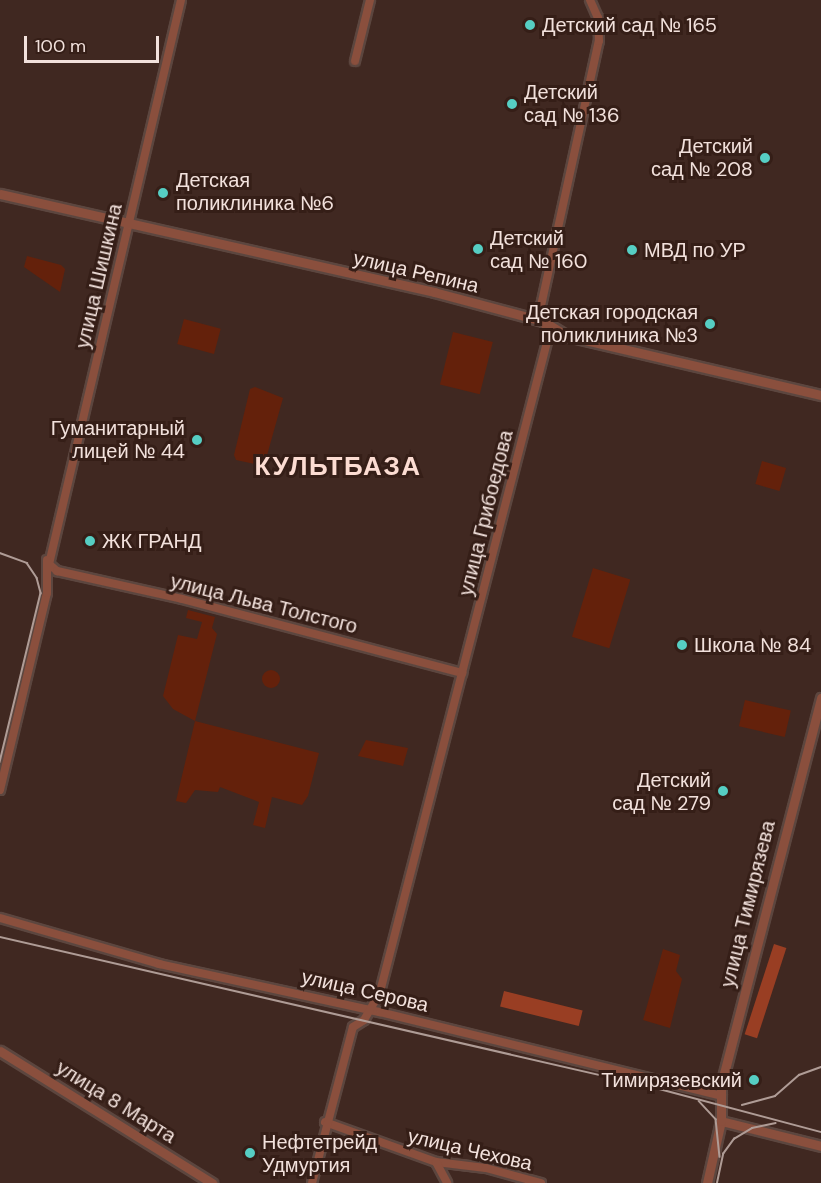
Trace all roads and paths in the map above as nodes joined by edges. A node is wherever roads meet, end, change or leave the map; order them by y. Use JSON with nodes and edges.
{"nodes":[{"id":1,"x":181,"y":0,"type":"edge"},
{"id":2,"x":370,"y":0,"type":"edge"},
{"id":3,"x":590,"y":0,"type":"edge"},
{"id":4,"x":355,"y":61,"type":"dead end"},
{"id":5,"x":0,"y":194,"type":"edge"},
{"id":6,"x":128,"y":225,"type":"junction"},
{"id":7,"x":543,"y":321,"type":"junction"},
{"id":8,"x":821,"y":396,"type":"edge"},
{"id":9,"x":48,"y":558,"type":"junction"},
{"id":10,"x":462,"y":673,"type":"junction"},
{"id":11,"x":821,"y":698,"type":"edge"},
{"id":12,"x":0,"y":790,"type":"edge"},
{"id":13,"x":0,"y":918,"type":"edge"},
{"id":14,"x":368,"y":1010,"type":"junction"},
{"id":15,"x":0,"y":1051,"type":"edge"},
{"id":16,"x":722,"y":1096,"type":"junction"},
{"id":17,"x":721,"y":1121,"type":"junction"},
{"id":18,"x":325,"y":1122,"type":"junction"},
{"id":19,"x":821,"y":1146,"type":"edge"},
{"id":20,"x":436,"y":1162,"type":"junction"},
{"id":21,"x":212,"y":1183,"type":"edge"},
{"id":22,"x":312,"y":1183,"type":"edge"},
{"id":23,"x":447,"y":1183,"type":"edge"},
{"id":24,"x":541,"y":1183,"type":"edge"},
{"id":25,"x":707,"y":1183,"type":"edge"}],
"edges":[{"from":1,"to":6,"type":"street","name":"улица Шишкина"},
{"from":2,"to":4,"type":"street"},
{"from":3,"to":7,"type":"street","name":"улица Грибоедова"},
{"from":5,"to":6,"type":"street","name":"улица Репина"},
{"from":6,"to":7,"type":"street","name":"улица Репина"},
{"from":6,"to":9,"type":"street","name":"улица Шишкина"},
{"from":7,"to":8,"type":"street","name":"улица Репина"},
{"from":7,"to":10,"type":"street","name":"улица Грибоедова"},
{"from":9,"to":10,"type":"street","name":"улица Льва Толстого"},
{"from":9,"to":12,"type":"street","name":"улица Шишкина"},
{"from":10,"to":14,"type":"street","name":"улица Грибоедова"},
{"from":11,"to":16,"type":"street","name":"улица Тимирязева"},
{"from":13,"to":14,"type":"street","name":"улица Серова"},
{"from":14,"to":16,"type":"street","name":"улица Серова"},
{"from":14,"to":18,"type":"street","name":"улица Грибоедова"},
{"from":15,"to":21,"type":"street","name":"улица 8 Марта"},
{"from":16,"to":17,"type":"street","name":"улица Тимирязева"},
{"from":17,"to":19,"type":"street"},
{"from":17,"to":25,"type":"street","name":"улица Тимирязева"},
{"from":18,"to":20,"type":"street","name":"улица Чехова"},
{"from":18,"to":22,"type":"street"},
{"from":20,"to":23,"type":"street"},
{"from":20,"to":24,"type":"street","name":"улица Чехова"}]}
